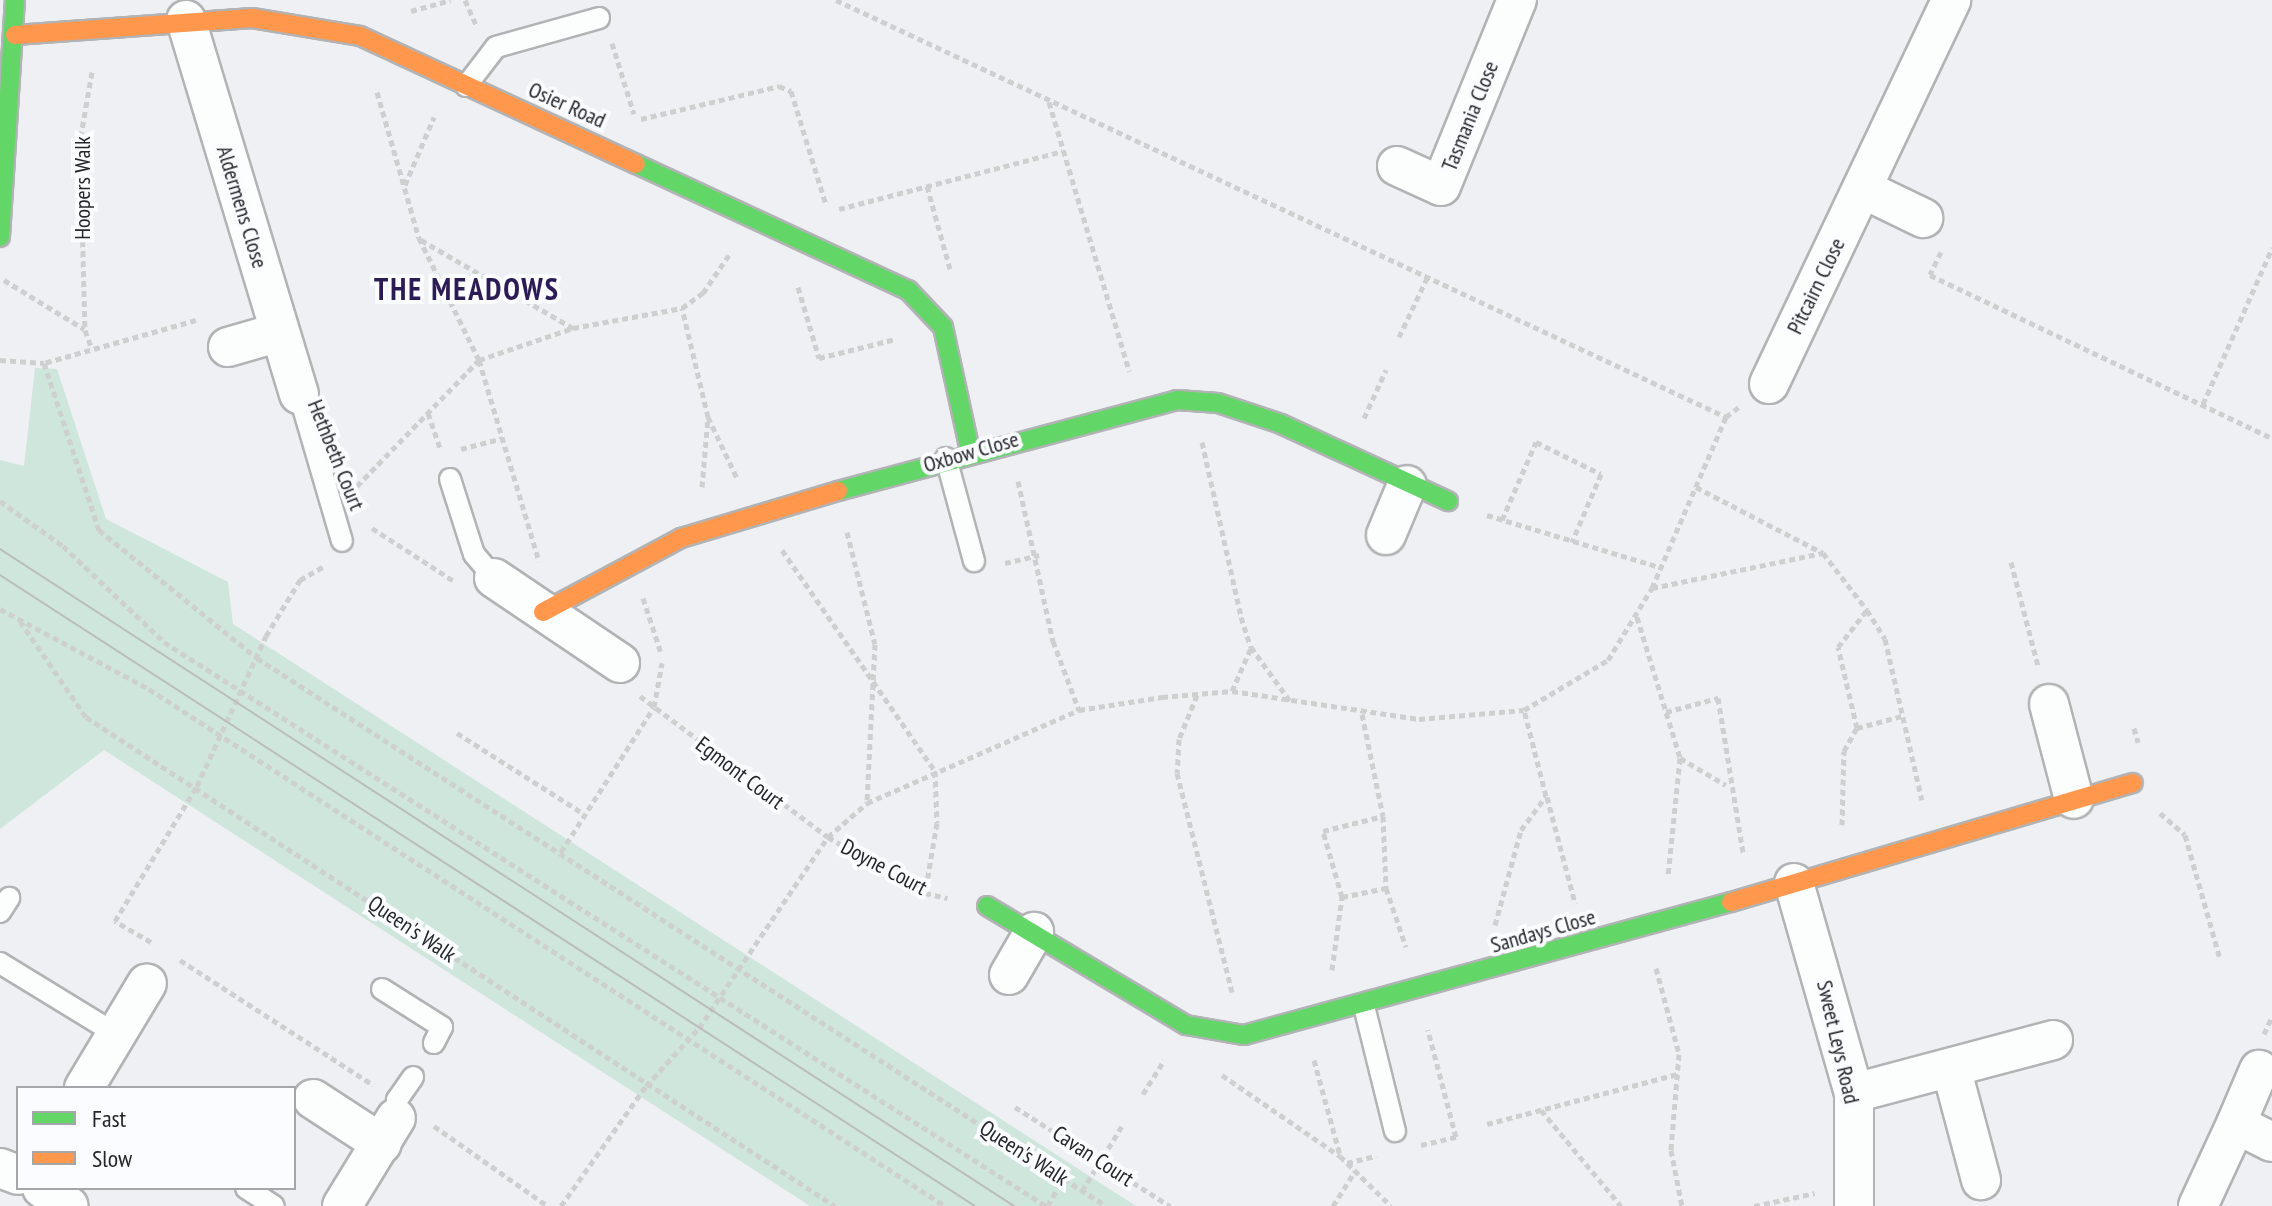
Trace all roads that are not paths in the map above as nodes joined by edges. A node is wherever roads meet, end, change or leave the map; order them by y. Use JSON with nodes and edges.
{"nodes":[{"id":1,"x":15,"y":0,"type":"edge"},
{"id":2,"x":1517,"y":0,"type":"edge"},
{"id":3,"x":1951,"y":0,"type":"edge"},
{"id":4,"x":186,"y":20,"type":"junction"},
{"id":5,"x":604,"y":25,"type":"road end"},
{"id":6,"x":15,"y":35,"type":"junction"},
{"id":7,"x":458,"y":82,"type":"junction"},
{"id":8,"x":1397,"y":166,"type":"dead end"},
{"id":9,"x":1863,"y":189,"type":"junction"},
{"id":10,"x":1923,"y":218,"type":"road end"},
{"id":11,"x":0,"y":237,"type":"edge"},
{"id":12,"x":220,"y":332,"type":"road end"},
{"id":13,"x":280,"y":332,"type":"junction"},
{"id":14,"x":1769,"y":384,"type":"road end"},
{"id":15,"x":299,"y":394,"type":"joint"},
{"id":16,"x":970,"y":451,"type":"junction"},
{"id":17,"x":946,"y":458,"type":"junction"},
{"id":18,"x":450,"y":479,"type":"road end"},
{"id":19,"x":1407,"y":485,"type":"junction"},
{"id":20,"x":1448,"y":501,"type":"road end"},
{"id":21,"x":1386,"y":535,"type":"dead end"},
{"id":22,"x":342,"y":541,"type":"dead end"},
{"id":23,"x":974,"y":561,"type":"dead end"},
{"id":24,"x":494,"y":578,"type":"joint"},
{"id":25,"x":548,"y":608,"type":"junction"},
{"id":26,"x":620,"y":663,"type":"dead end"},
{"id":27,"x":2049,"y":704,"type":"road end"},
{"id":28,"x":2133,"y":783,"type":"dead end"},
{"id":29,"x":2074,"y":799,"type":"junction"},
{"id":30,"x":1794,"y":883,"type":"junction"},
{"id":31,"x":987,"y":906,"type":"road end"},
{"id":32,"x":1034,"y":932,"type":"junction"},
{"id":33,"x":0,"y":963,"type":"edge"},
{"id":34,"x":1009,"y":975,"type":"dead end"},
{"id":35,"x":147,"y":983,"type":"dead end"},
{"id":36,"x":382,"y":989,"type":"dead end"},
{"id":37,"x":1364,"y":1006,"type":"junction"},
{"id":38,"x":116,"y":1034,"type":"junction"},
{"id":39,"x":2053,"y":1040,"type":"dead end"},
{"id":40,"x":434,"y":1043,"type":"dead end"},
{"id":41,"x":2259,"y":1070,"type":"dead end"},
{"id":42,"x":1952,"y":1071,"type":"junction"},
{"id":43,"x":413,"y":1077,"type":"dead end"},
{"id":44,"x":85,"y":1086,"type":"edge"},
{"id":45,"x":1854,"y":1093,"type":"junction"},
{"id":46,"x":313,"y":1099,"type":"dead end"},
{"id":47,"x":392,"y":1121,"type":"junction"},
{"id":48,"x":2236,"y":1124,"type":"junction"},
{"id":49,"x":1395,"y":1131,"type":"dead end"},
{"id":50,"x":2272,"y":1142,"type":"edge"},
{"id":51,"x":1981,"y":1180,"type":"dead end"},
{"id":52,"x":45,"y":1190,"type":"edge"},
{"id":53,"x":249,"y":1190,"type":"edge"},
{"id":54,"x":1855,"y":1197,"type":"edge"},
{"id":55,"x":69,"y":1206,"type":"edge"},
{"id":56,"x":274,"y":1206,"type":"edge"},
{"id":57,"x":342,"y":1206,"type":"edge"},
{"id":58,"x":2198,"y":1206,"type":"edge"}],
"edges":[{"from":1,"to":6,"type":"street"},
{"from":2,"to":8,"type":"street","name":"Tasmania Close"},
{"from":3,"to":9,"type":"street","name":"Pitcairn Close"},
{"from":4,"to":6,"type":"street","name":"Osier Road"},
{"from":4,"to":7,"type":"street","name":"Osier Road"},
{"from":4,"to":13,"type":"street","name":"Aldermens Close"},
{"from":5,"to":7,"type":"lane"},
{"from":6,"to":11,"type":"street"},
{"from":7,"to":16,"type":"street","name":"Osier Road"},
{"from":9,"to":10,"type":"street"},
{"from":9,"to":14,"type":"street","name":"Pitcairn Close"},
{"from":12,"to":13,"type":"street"},
{"from":13,"to":15,"type":"street","name":"Aldermens Close"},
{"from":15,"to":22,"type":"lane","name":"Hethbeth Court"},
{"from":16,"to":17,"type":"street","name":"Oxbow Close"},
{"from":16,"to":19,"type":"street","name":"Oxbow Close"},
{"from":17,"to":23,"type":"lane"},
{"from":17,"to":25,"type":"street","name":"Oxbow Close"},
{"from":18,"to":24,"type":"lane"},
{"from":19,"to":20,"type":"street","name":"Oxbow Close"},
{"from":19,"to":21,"type":"street"},
{"from":24,"to":25,"type":"street"},
{"from":25,"to":26,"type":"street"},
{"from":27,"to":29,"type":"street"},
{"from":28,"to":29,"type":"street","name":"Sandays Close"},
{"from":29,"to":30,"type":"street","name":"Sandays Close"},
{"from":30,"to":37,"type":"street","name":"Sandays Close"},
{"from":30,"to":45,"type":"street","name":"Sweet Leys Road"},
{"from":31,"to":32,"type":"street","name":"Sandays Close"},
{"from":32,"to":34,"type":"street"},
{"from":32,"to":37,"type":"street","name":"Sandays Close"},
{"from":33,"to":38,"type":"lane"},
{"from":35,"to":38,"type":"street"},
{"from":36,"to":40,"type":"lane"},
{"from":37,"to":49,"type":"lane"},
{"from":38,"to":44,"type":"street"},
{"from":39,"to":42,"type":"street"},
{"from":41,"to":48,"type":"street"},
{"from":42,"to":45,"type":"street"},
{"from":42,"to":51,"type":"street"},
{"from":43,"to":47,"type":"lane"},
{"from":45,"to":54,"type":"street","name":"Sweet Leys Road"},
{"from":46,"to":47,"type":"street"},
{"from":47,"to":57,"type":"street"},
{"from":48,"to":50,"type":"street"},
{"from":48,"to":58,"type":"street"},
{"from":52,"to":55,"type":"street"},
{"from":53,"to":56,"type":"lane"}]}
